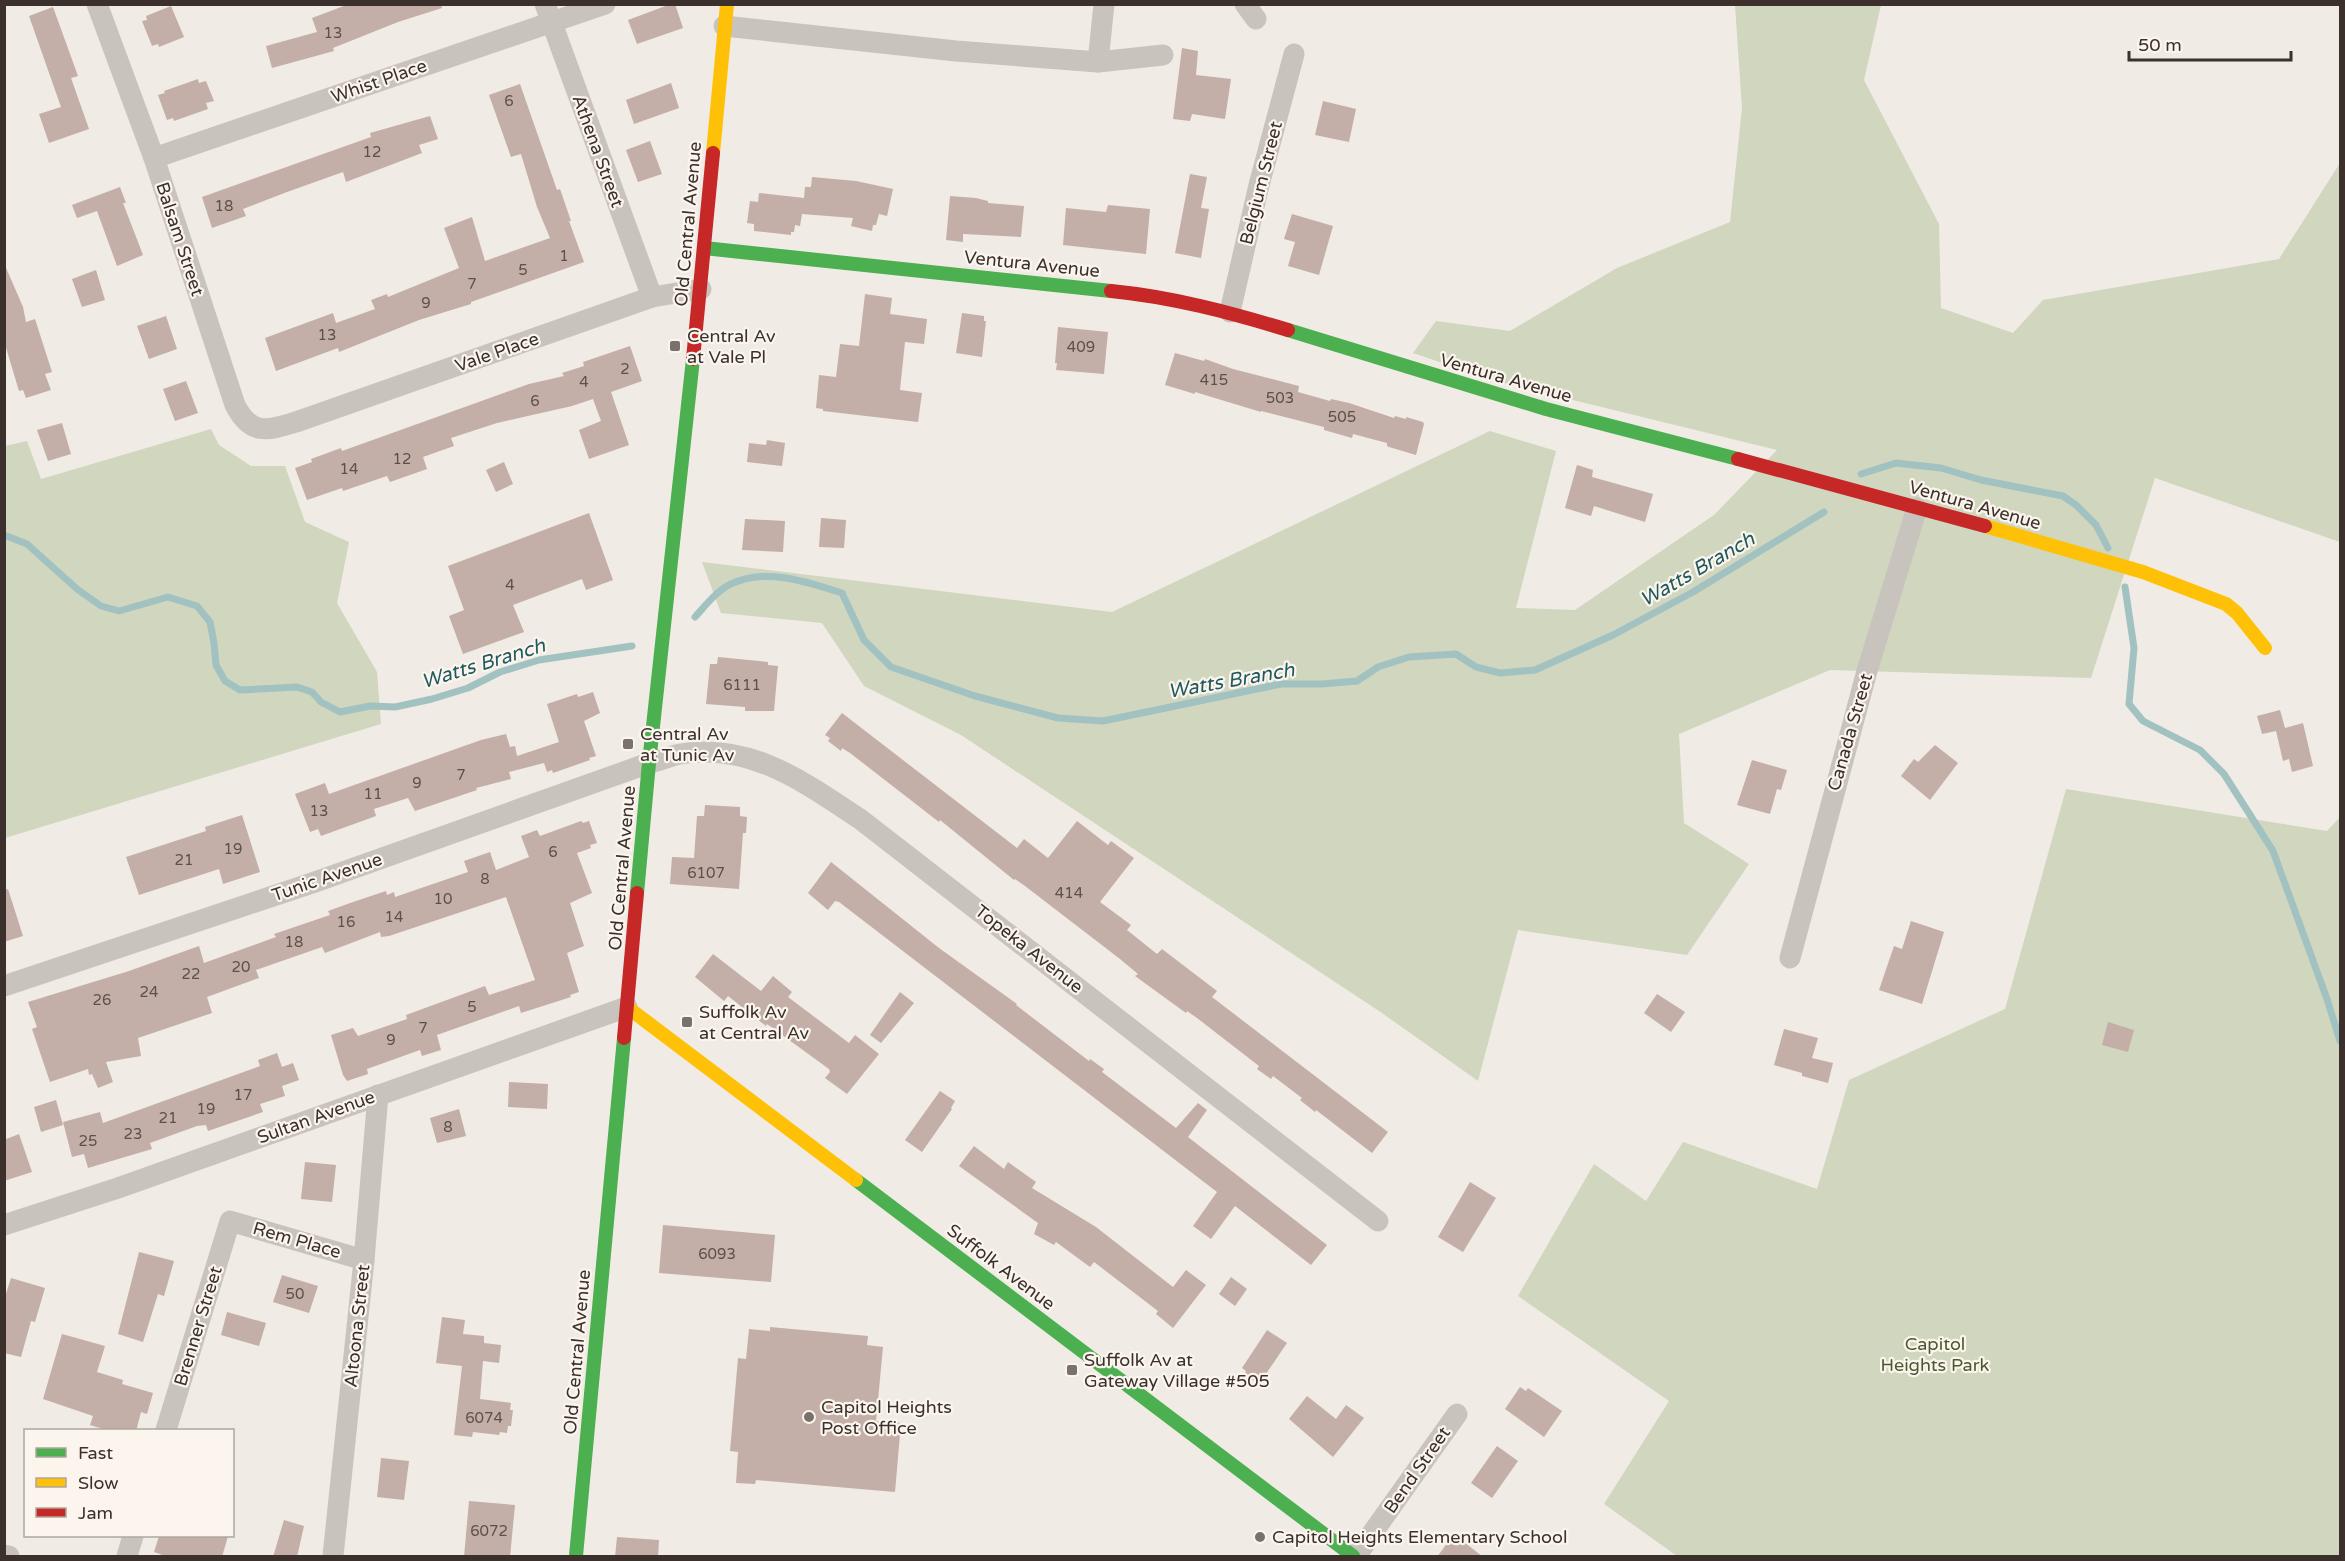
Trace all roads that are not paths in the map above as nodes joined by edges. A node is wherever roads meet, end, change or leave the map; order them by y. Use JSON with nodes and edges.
{"nodes":[{"id":1,"x":97,"y":4,"type":"edge"},
{"id":2,"x":605,"y":4,"type":"edge"},
{"id":3,"x":727,"y":4,"type":"edge"},
{"id":4,"x":1104,"y":4,"type":"edge"},
{"id":5,"x":548,"y":13,"type":"edge"},
{"id":6,"x":724,"y":26,"type":"junction"},
{"id":7,"x":1294,"y":54,"type":"dead end"},
{"id":8,"x":1163,"y":55,"type":"dead end"},
{"id":9,"x":1098,"y":62,"type":"junction"},
{"id":10,"x":154,"y":158,"type":"junction"},
{"id":11,"x":705,"y":248,"type":"junction"},
{"id":12,"x":700,"y":290,"type":"junction"},
{"id":13,"x":652,"y":297,"type":"junction"},
{"id":14,"x":1230,"y":312,"type":"junction"},
{"id":15,"x":296,"y":422,"type":"joint"},
{"id":16,"x":1917,"y":508,"type":"junction"},
{"id":17,"x":2265,"y":648,"type":"dead end"},
{"id":18,"x":649,"y":764,"type":"junction"},
{"id":19,"x":1790,"y":958,"type":"dead end"},
{"id":20,"x":4,"y":986,"type":"edge"},
{"id":21,"x":627,"y":1006,"type":"junction"},
{"id":22,"x":378,"y":1095,"type":"junction"},
{"id":23,"x":230,"y":1221,"type":"joint"},
{"id":24,"x":1378,"y":1221,"type":"dead end"},
{"id":25,"x":4,"y":1225,"type":"edge"},
{"id":26,"x":364,"y":1260,"type":"junction"},
{"id":27,"x":1457,"y":1414,"type":"dead end"},
{"id":28,"x":167,"y":1429,"type":"edge"},
{"id":29,"x":133,"y":1537,"type":"edge"},
{"id":30,"x":4,"y":1555,"type":"edge"},
{"id":31,"x":9,"y":1557,"type":"edge"},
{"id":32,"x":127,"y":1557,"type":"edge"},
{"id":33,"x":333,"y":1557,"type":"edge"},
{"id":34,"x":576,"y":1557,"type":"edge"},
{"id":35,"x":1355,"y":1557,"type":"edge"}],
"edges":[{"from":1,"to":10,"type":"street","name":"Balsam Street"},
{"from":2,"to":5,"type":"street","name":"Whist Place"},
{"from":3,"to":6,"type":"street","name":"Old Central Avenue"},
{"from":4,"to":9,"type":"street"},
{"from":5,"to":10,"type":"street","name":"Whist Place"},
{"from":5,"to":13,"type":"street","name":"Athena Street"},
{"from":6,"to":9,"type":"street"},
{"from":6,"to":11,"type":"street","name":"Old Central Avenue"},
{"from":7,"to":14,"type":"street","name":"Belgium Street"},
{"from":8,"to":9,"type":"street"},
{"from":10,"to":15,"type":"street","name":"Balsam Street"},
{"from":11,"to":12,"type":"street","name":"Old Central Avenue"},
{"from":11,"to":14,"type":"street","name":"Ventura Avenue"},
{"from":12,"to":13,"type":"street","name":"Vale Place"},
{"from":12,"to":18,"type":"street","name":"Old Central Avenue"},
{"from":13,"to":15,"type":"street","name":"Vale Place"},
{"from":14,"to":16,"type":"street","name":"Ventura Avenue"},
{"from":16,"to":17,"type":"street","name":"Ventura Avenue"},
{"from":16,"to":19,"type":"street","name":"Canada Street"},
{"from":18,"to":20,"type":"street","name":"Tunic Avenue"},
{"from":18,"to":21,"type":"street","name":"Old Central Avenue"},
{"from":18,"to":24,"type":"street","name":"Topeka Avenue"},
{"from":21,"to":22,"type":"street","name":"Sultan Avenue"},
{"from":21,"to":34,"type":"street","name":"Old Central Avenue"},
{"from":21,"to":35,"type":"street","name":"Suffolk Avenue"},
{"from":22,"to":25,"type":"street","name":"Sultan Avenue"},
{"from":22,"to":26,"type":"street","name":"Altoona Street"},
{"from":23,"to":26,"type":"street","name":"Rem Place"},
{"from":23,"to":28,"type":"street","name":"Brenner Street"},
{"from":26,"to":33,"type":"street","name":"Altoona Street"},
{"from":27,"to":35,"type":"street","name":"Bend Street"},
{"from":29,"to":32,"type":"street"},
{"from":30,"to":31,"type":"street"}]}
